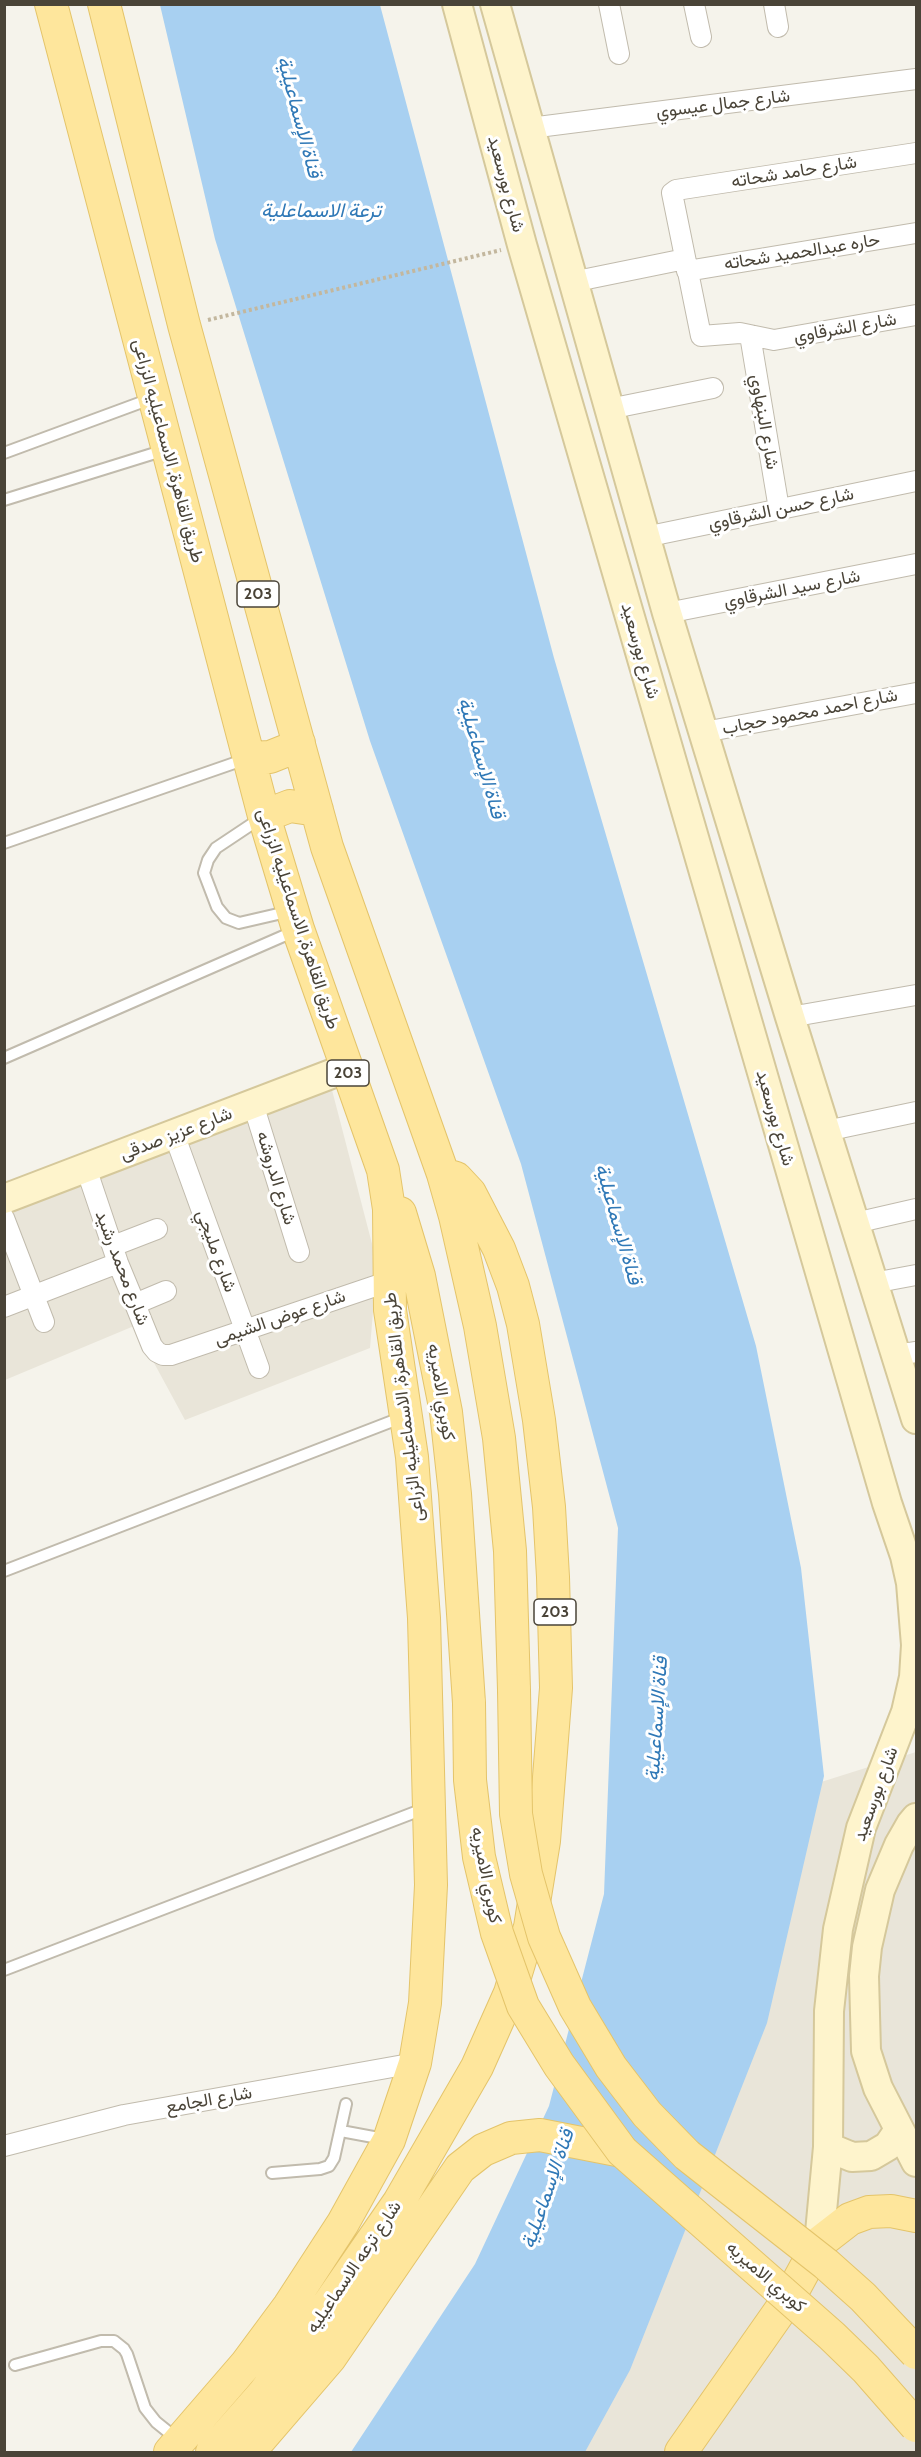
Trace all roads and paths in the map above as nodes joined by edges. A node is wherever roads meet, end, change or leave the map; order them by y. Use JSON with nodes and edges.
{"nodes":[{"id":1,"x":51,"y":4,"type":"edge"},
{"id":2,"x":104,"y":4,"type":"edge"},
{"id":3,"x":457,"y":4,"type":"edge"},
{"id":4,"x":495,"y":4,"type":"edge"},
{"id":5,"x":609,"y":4,"type":"edge"},
{"id":6,"x":694,"y":4,"type":"edge"},
{"id":7,"x":774,"y":4,"type":"edge"},
{"id":8,"x":778,"y":27,"type":"dead end"},
{"id":9,"x":701,"y":37,"type":"dead end"},
{"id":10,"x":619,"y":54,"type":"dead end"},
{"id":11,"x":916,"y":79,"type":"edge"},
{"id":12,"x":530,"y":128,"type":"junction"},
{"id":13,"x":916,"y":153,"type":"edge"},
{"id":14,"x":916,"y":233,"type":"edge"},
{"id":15,"x":522,"y":245,"type":"junction"},
{"id":16,"x":686,"y":265,"type":"junction"},
{"id":17,"x":572,"y":282,"type":"junction"},
{"id":18,"x":916,"y":315,"type":"edge"},
{"id":19,"x":214,"y":318,"type":"dead end"},
{"id":20,"x":750,"y":335,"type":"junction"},
{"id":21,"x":713,"y":388,"type":"dead end"},
{"id":22,"x":153,"y":398,"type":"junction"},
{"id":23,"x":609,"y":409,"type":"junction"},
{"id":24,"x":168,"y":449,"type":"junction"},
{"id":25,"x":4,"y":453,"type":"edge"},
{"id":26,"x":916,"y":482,"type":"edge"},
{"id":27,"x":4,"y":500,"type":"edge"},
{"id":28,"x":779,"y":509,"type":"junction"},
{"id":29,"x":645,"y":537,"type":"junction"},
{"id":30,"x":916,"y":564,"type":"edge"},
{"id":31,"x":667,"y":614,"type":"junction"},
{"id":32,"x":916,"y":693,"type":"edge"},
{"id":33,"x":704,"y":732,"type":"junction"},
{"id":34,"x":299,"y":743,"type":"junction"},
{"id":35,"x":249,"y":758,"type":"junction"},
{"id":36,"x":317,"y":810,"type":"junction"},
{"id":37,"x":264,"y":816,"type":"junction"},
{"id":38,"x":4,"y":843,"type":"edge"},
{"id":39,"x":295,"y":920,"type":"junction"},
{"id":40,"x":916,"y":995,"type":"edge"},
{"id":41,"x":790,"y":1017,"type":"junction"},
{"id":42,"x":4,"y":1058,"type":"edge"},
{"id":43,"x":347,"y":1068,"type":"junction"},
{"id":44,"x":253,"y":1104,"type":"junction"},
{"id":45,"x":916,"y":1112,"type":"edge"},
{"id":46,"x":826,"y":1131,"type":"junction"},
{"id":47,"x":174,"y":1134,"type":"junction"},
{"id":48,"x":86,"y":1168,"type":"junction"},
{"id":49,"x":383,"y":1170,"type":"junction"},
{"id":50,"x":443,"y":1174,"type":"junction"},
{"id":51,"x":4,"y":1199,"type":"edge"},
{"id":52,"x":916,"y":1209,"type":"edge"},
{"id":53,"x":4,"y":1218,"type":"edge"},
{"id":54,"x":855,"y":1223,"type":"junction"},
{"id":55,"x":157,"y":1229,"type":"dead end"},
{"id":56,"x":299,"y":1252,"type":"dead end"},
{"id":57,"x":115,"y":1255,"type":"junction"},
{"id":58,"x":916,"y":1275,"type":"edge"},
{"id":59,"x":390,"y":1281,"type":"junction"},
{"id":60,"x":873,"y":1283,"type":"junction"},
{"id":61,"x":166,"y":1291,"type":"dead end"},
{"id":62,"x":34,"y":1295,"type":"junction"},
{"id":63,"x":135,"y":1304,"type":"junction"},
{"id":64,"x":4,"y":1307,"type":"edge"},
{"id":65,"x":44,"y":1322,"type":"dead end"},
{"id":66,"x":245,"y":1330,"type":"junction"},
{"id":67,"x":906,"y":1354,"type":"edge"},
{"id":68,"x":171,"y":1355,"type":"joint"},
{"id":69,"x":259,"y":1368,"type":"dead end"},
{"id":70,"x":406,"y":1416,"type":"junction"},
{"id":71,"x":916,"y":1419,"type":"edge"},
{"id":72,"x":4,"y":1571,"type":"edge"},
{"id":73,"x":916,"y":1646,"type":"edge"},
{"id":74,"x":916,"y":1740,"type":"edge"},
{"id":75,"x":877,"y":1787,"type":"junction"},
{"id":76,"x":429,"y":1806,"type":"junction"},
{"id":77,"x":916,"y":1818,"type":"edge"},
{"id":78,"x":4,"y":1970,"type":"edge"},
{"id":79,"x":415,"y":2063,"type":"junction"},
{"id":80,"x":346,"y":2104,"type":"dead end"},
{"id":81,"x":899,"y":2130,"type":"junction"},
{"id":82,"x":340,"y":2131,"type":"junction"},
{"id":83,"x":4,"y":2146,"type":"edge"},
{"id":84,"x":828,"y":2147,"type":"junction"},
{"id":85,"x":622,"y":2151,"type":"junction"},
{"id":86,"x":383,"y":2153,"type":"junction"},
{"id":87,"x":916,"y":2162,"type":"edge"},
{"id":88,"x":272,"y":2173,"type":"dead end"},
{"id":89,"x":916,"y":2216,"type":"edge"},
{"id":90,"x":819,"y":2243,"type":"junction"},
{"id":91,"x":916,"y":2353,"type":"edge"},
{"id":92,"x":15,"y":2365,"type":"dead end"},
{"id":93,"x":916,"y":2426,"type":"edge"},
{"id":94,"x":175,"y":2447,"type":"edge"},
{"id":95,"x":212,"y":2452,"type":"edge"},
{"id":96,"x":249,"y":2452,"type":"edge"},
{"id":97,"x":681,"y":2452,"type":"edge"}],
"edges":[{"from":1,"to":22,"type":"main road","name":"طريق القاهرة, الاسماعيليه الزراعى","number":"203"},
{"from":2,"to":34,"type":"main road","number":"203"},
{"from":3,"to":15,"type":"main road","name":"شارع بورسعيد"},
{"from":4,"to":12,"type":"main road","name":"شارع بورسعيد"},
{"from":5,"to":10,"type":"street"},
{"from":6,"to":9,"type":"street"},
{"from":7,"to":8,"type":"street"},
{"from":11,"to":12,"type":"street","name":"شارع جمال عيسوي"},
{"from":12,"to":17,"type":"main road","name":"شارع بورسعيد"},
{"from":13,"to":16,"type":"street","name":"شارع حامد شحاته"},
{"from":14,"to":16,"type":"street","name":"حاره عبدالحميد شحاته"},
{"from":15,"to":19,"type":"path"},
{"from":15,"to":73,"type":"main road","name":"شارع بورسعيد"},
{"from":16,"to":17,"type":"street","name":"حاره عبدالحميد شحاته"},
{"from":16,"to":20,"type":"street"},
{"from":17,"to":23,"type":"main road","name":"شارع بورسعيد"},
{"from":18,"to":20,"type":"street","name":"شارع الشرقاوي"},
{"from":20,"to":28,"type":"street","name":"شارع البنهاوي"},
{"from":21,"to":23,"type":"street"},
{"from":22,"to":24,"type":"main road","name":"طريق القاهرة, الاسماعيليه الزراعى","number":"203"},
{"from":22,"to":25,"type":"lane"},
{"from":23,"to":29,"type":"main road","name":"شارع بورسعيد"},
{"from":24,"to":27,"type":"lane"},
{"from":24,"to":35,"type":"main road","name":"طريق القاهرة, الاسماعيليه الزراعى","number":"203"},
{"from":26,"to":28,"type":"street","name":"شارع حسن الشرقاوي"},
{"from":28,"to":29,"type":"street","name":"شارع حسن الشرقاوي"},
{"from":29,"to":31,"type":"main road","name":"شارع بورسعيد"},
{"from":30,"to":31,"type":"street","name":"شارع سيد الشرقاوي"},
{"from":31,"to":33,"type":"main road","name":"شارع بورسعيد"},
{"from":32,"to":33,"type":"street","name":"شارع احمد محمود حجاب"},
{"from":33,"to":41,"type":"main road","name":"شارع بورسعيد"},
{"from":34,"to":35,"type":"main road"},
{"from":34,"to":36,"type":"main road","number":"203"},
{"from":35,"to":37,"type":"main road","name":"طريق القاهرة, الاسماعيليه الزراعى","number":"203"},
{"from":35,"to":38,"type":"lane"},
{"from":36,"to":37,"type":"main road"},
{"from":36,"to":50,"type":"main road","number":"203"},
{"from":37,"to":39,"type":"main road","name":"طريق القاهرة, الاسماعيليه الزراعى","number":"203"},
{"from":37,"to":39,"type":"lane"},
{"from":39,"to":42,"type":"lane"},
{"from":39,"to":43,"type":"main road","name":"طريق القاهرة, الاسماعيليه الزراعى","number":"203"},
{"from":40,"to":41,"type":"street"},
{"from":41,"to":46,"type":"main road","name":"شارع بورسعيد"},
{"from":43,"to":44,"type":"main road","name":"شارع عزيز صدقى"},
{"from":43,"to":49,"type":"main road","name":"طريق القاهرة, الاسماعيليه الزراعى","number":"203"},
{"from":44,"to":47,"type":"main road","name":"شارع عزيز صدقى"},
{"from":44,"to":56,"type":"street","name":"شارع الدروشه"},
{"from":45,"to":46,"type":"street"},
{"from":46,"to":54,"type":"main road","name":"شارع بورسعيد"},
{"from":47,"to":48,"type":"main road","name":"شارع عزيز صدقى"},
{"from":47,"to":66,"type":"street","name":"شارع مليجي"},
{"from":48,"to":51,"type":"main road","name":"شارع عزيز صدقى"},
{"from":48,"to":57,"type":"street","name":"شارع محمد رشيد"},
{"from":49,"to":59,"type":"main road","name":"طريق القاهرة, الاسماعيليه الزراعى","number":"203"},
{"from":49,"to":85,"type":"main road","name":"كوبري الاميريه","bridge":true},
{"from":50,"to":91,"type":"main road","bridge":true},
{"from":50,"to":95,"type":"main road","name":"شارع ترعه الاسماعيليه","number":"203"},
{"from":52,"to":54,"type":"street"},
{"from":53,"to":62,"type":"street"},
{"from":54,"to":60,"type":"main road","name":"شارع بورسعيد"},
{"from":55,"to":57,"type":"street"},
{"from":57,"to":62,"type":"street"},
{"from":57,"to":63,"type":"street","name":"شارع محمد رشيد"},
{"from":58,"to":60,"type":"street"},
{"from":59,"to":66,"type":"street","name":"شارع عوض الشيمى"},
{"from":59,"to":70,"type":"main road","name":"طريق القاهرة, الاسماعيليه الزراعى","number":"203"},
{"from":60,"to":67,"type":"main road","name":"شارع بورسعيد"},
{"from":61,"to":63,"type":"street"},
{"from":62,"to":64,"type":"street"},
{"from":62,"to":65,"type":"street"},
{"from":63,"to":68,"type":"street","name":"شارع محمد رشيد"},
{"from":66,"to":68,"type":"street","name":"شارع عوض الشيمى"},
{"from":66,"to":69,"type":"street","name":"شارع مليجي"},
{"from":67,"to":71,"type":"main road","name":"شارع بورسعيد"},
{"from":70,"to":72,"type":"lane"},
{"from":70,"to":76,"type":"main road","name":"طريق القاهرة, الاسماعيليه الزراعى","number":"203"},
{"from":73,"to":75,"type":"main road","name":"شارع بورسعيد"},
{"from":74,"to":75,"type":"main road"},
{"from":75,"to":84,"type":"main road","name":"شارع بورسعيد"},
{"from":76,"to":78,"type":"lane"},
{"from":76,"to":79,"type":"main road","name":"طريق القاهرة, الاسماعيليه الزراعى","number":"203"},
{"from":77,"to":81,"type":"main road"},
{"from":79,"to":83,"type":"street","name":"شارع الجامع"},
{"from":79,"to":86,"type":"main road","name":"طريق القاهرة, الاسماعيليه الزراعى","number":"203"},
{"from":80,"to":82,"type":"lane"},
{"from":81,"to":84,"type":"main road"},
{"from":81,"to":87,"type":"main road"},
{"from":82,"to":86,"type":"lane"},
{"from":82,"to":88,"type":"lane"},
{"from":84,"to":90,"type":"main road","name":"شارع بورسعيد"},
{"from":85,"to":93,"type":"main road","name":"كوبري الاميريه","bridge":true},
{"from":85,"to":96,"type":"main road"},
{"from":86,"to":94,"type":"main road","name":"شارع ترعه الاسماعيليه"},
{"from":89,"to":90,"type":"main road"},
{"from":90,"to":97,"type":"main road"},
{"from":92,"to":94,"type":"lane"}]}
